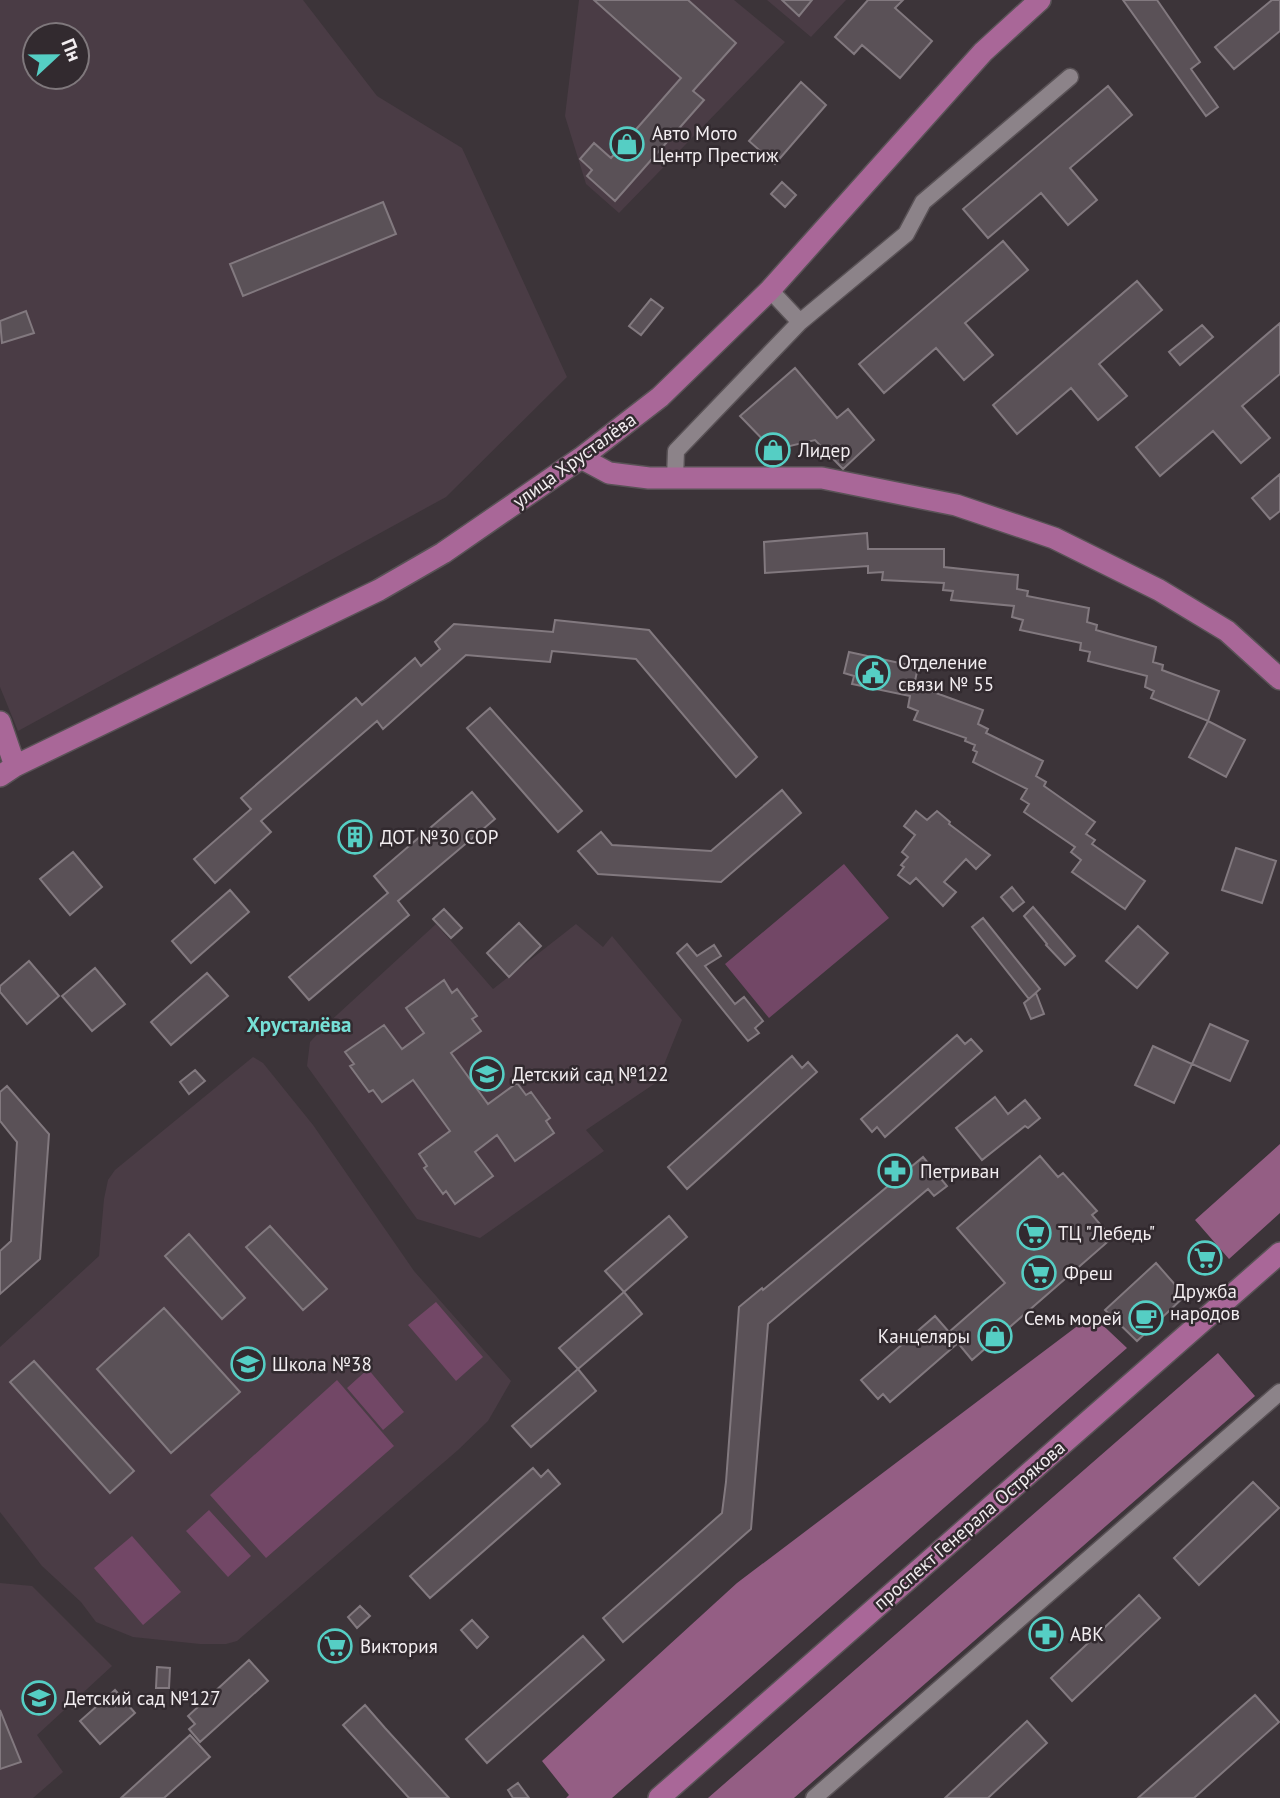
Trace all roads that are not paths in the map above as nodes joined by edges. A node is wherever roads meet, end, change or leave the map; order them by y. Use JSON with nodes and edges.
{"nodes":[{"id":1,"x":1040,"y":0,"type":"edge"},
{"id":2,"x":1069,"y":77,"type":"dead end"},
{"id":3,"x":770,"y":290,"type":"junction"},
{"id":4,"x":800,"y":322,"type":"junction"},
{"id":5,"x":581,"y":458,"type":"junction"},
{"id":6,"x":675,"y":478,"type":"junction"},
{"id":7,"x":1280,"y":679,"type":"edge"},
{"id":8,"x":0,"y":722,"type":"edge"},
{"id":9,"x":8,"y":771,"type":"edge"},
{"id":10,"x":1280,"y":1253,"type":"edge"},
{"id":11,"x":1280,"y":1392,"type":"edge"},
{"id":12,"x":659,"y":1798,"type":"edge"},
{"id":13,"x":814,"y":1798,"type":"edge"}],
"edges":[{"from":1,"to":3,"type":"main road","name":"улица Хрусталёва"},
{"from":2,"to":4,"type":"street"},
{"from":3,"to":4,"type":"street"},
{"from":3,"to":5,"type":"main road","name":"улица Хрусталёва"},
{"from":4,"to":6,"type":"street"},
{"from":5,"to":6,"type":"main road"},
{"from":5,"to":9,"type":"main road","name":"улица Хрусталёва"},
{"from":6,"to":7,"type":"main road"},
{"from":8,"to":9,"type":"main road"},
{"from":10,"to":12,"type":"main road","name":"проспект Генерала Острякова"},
{"from":11,"to":13,"type":"street"}]}
